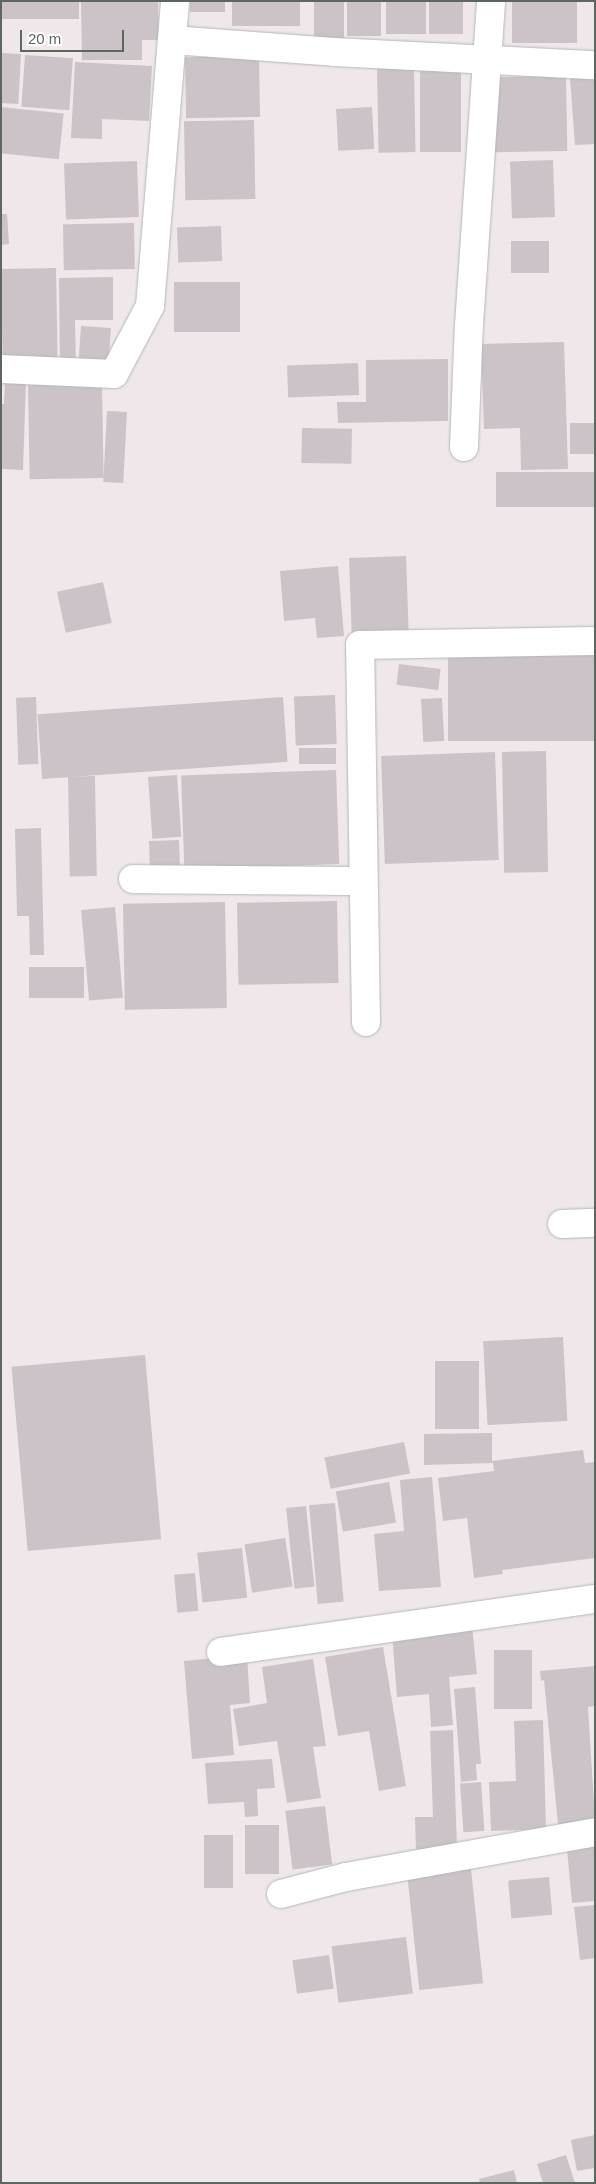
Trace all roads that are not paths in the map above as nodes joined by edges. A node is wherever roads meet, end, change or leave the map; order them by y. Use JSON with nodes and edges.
{"nodes":[{"id":1,"x":175,"y":1,"type":"edge"},
{"id":2,"x":491,"y":1,"type":"edge"},
{"id":3,"x":172,"y":40,"type":"junction"},
{"id":4,"x":488,"y":61,"type":"junction"},
{"id":5,"x":595,"y":65,"type":"edge"},
{"id":6,"x":1,"y":369,"type":"edge"},
{"id":7,"x":464,"y":447,"type":"dead end"},
{"id":8,"x":595,"y":641,"type":"edge"},
{"id":9,"x":133,"y":879,"type":"dead end"},
{"id":10,"x":363,"y":881,"type":"junction"},
{"id":11,"x":366,"y":1022,"type":"dead end"},
{"id":12,"x":595,"y":1223,"type":"edge"},
{"id":13,"x":562,"y":1224,"type":"dead end"},
{"id":14,"x":595,"y":1599,"type":"edge"},
{"id":15,"x":221,"y":1652,"type":"dead end"},
{"id":16,"x":595,"y":1832,"type":"edge"},
{"id":17,"x":281,"y":1894,"type":"dead end"}],
"edges":[{"from":1,"to":3,"type":"street"},
{"from":2,"to":4,"type":"street"},
{"from":3,"to":4,"type":"street"},
{"from":3,"to":6,"type":"street"},
{"from":4,"to":5,"type":"street"},
{"from":4,"to":7,"type":"street"},
{"from":8,"to":10,"type":"street"},
{"from":9,"to":10,"type":"street"},
{"from":10,"to":11,"type":"street"},
{"from":12,"to":13,"type":"street"},
{"from":14,"to":15,"type":"street"},
{"from":16,"to":17,"type":"street"}]}
